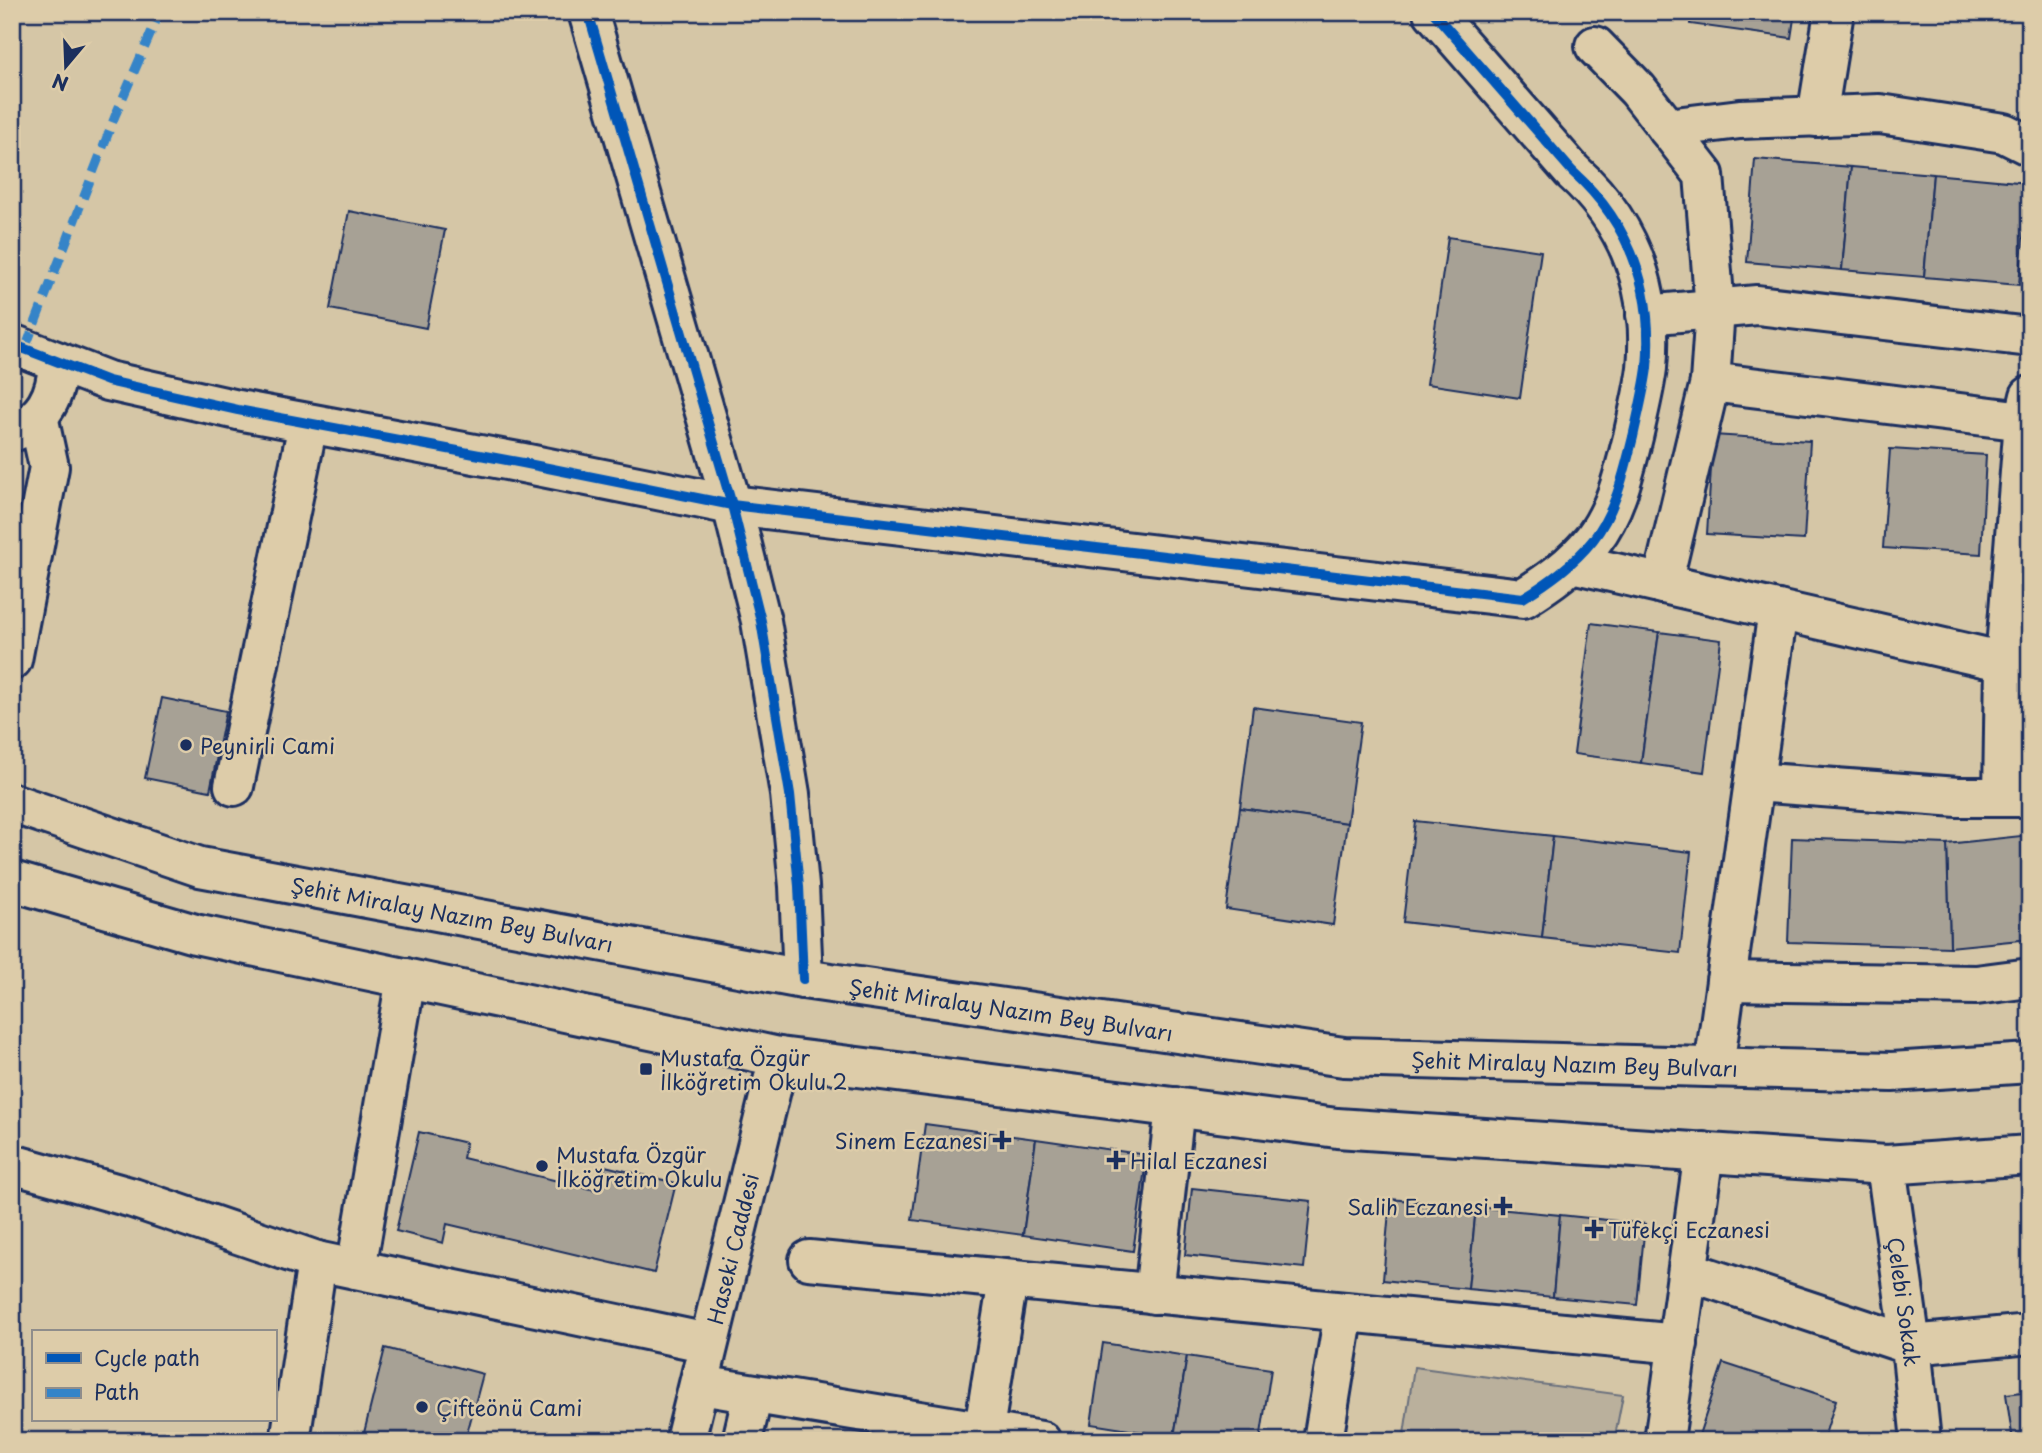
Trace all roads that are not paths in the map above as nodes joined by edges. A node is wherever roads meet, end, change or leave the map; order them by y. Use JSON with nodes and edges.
{"nodes":[{"id":1,"x":588,"y":12,"type":"edge"},
{"id":2,"x":1433,"y":12,"type":"edge"},
{"id":3,"x":1834,"y":12,"type":"edge"},
{"id":4,"x":1595,"y":46,"type":"dead end"},
{"id":5,"x":1817,"y":117,"type":"junction"},
{"id":6,"x":1667,"y":128,"type":"junction"},
{"id":7,"x":2030,"y":146,"type":"edge"},
{"id":8,"x":1716,"y":309,"type":"junction"},
{"id":9,"x":1646,"y":315,"type":"junction"},
{"id":10,"x":2030,"y":337,"type":"edge"},
{"id":11,"x":12,"y":344,"type":"edge"},
{"id":12,"x":58,"y":362,"type":"junction"},
{"id":13,"x":1710,"y":382,"type":"junction"},
{"id":14,"x":2027,"y":408,"type":"edge"},
{"id":15,"x":25,"y":424,"type":"edge"},
{"id":16,"x":308,"y":424,"type":"junction"},
{"id":17,"x":732,"y":505,"type":"junction"},
{"id":18,"x":1572,"y":563,"type":"junction"},
{"id":19,"x":1662,"y":584,"type":"junction"},
{"id":20,"x":1778,"y":610,"type":"junction"},
{"id":21,"x":12,"y":660,"type":"edge"},
{"id":22,"x":2005,"y":662,"type":"junction"},
{"id":23,"x":1754,"y":782,"type":"junction"},
{"id":24,"x":234,"y":786,"type":"dead end"},
{"id":25,"x":2017,"y":797,"type":"edge"},
{"id":26,"x":12,"y":803,"type":"edge"},
{"id":27,"x":12,"y":881,"type":"edge"},
{"id":28,"x":406,"y":978,"type":"junction"},
{"id":29,"x":2030,"y":978,"type":"edge"},
{"id":30,"x":803,"y":979,"type":"junction"},
{"id":31,"x":1726,"y":981,"type":"junction"},
{"id":32,"x":779,"y":1057,"type":"junction"},
{"id":33,"x":2030,"y":1063,"type":"edge"},
{"id":34,"x":1714,"y":1067,"type":"junction"},
{"id":35,"x":1175,"y":1107,"type":"junction"},
{"id":36,"x":1704,"y":1152,"type":"junction"},
{"id":37,"x":2030,"y":1155,"type":"edge"},
{"id":38,"x":12,"y":1164,"type":"edge"},
{"id":39,"x":1886,"y":1165,"type":"junction"},
{"id":40,"x":809,"y":1260,"type":"dead end"},
{"id":41,"x":317,"y":1261,"type":"junction"},
{"id":42,"x":356,"y":1269,"type":"junction"},
{"id":43,"x":1688,"y":1271,"type":"junction"},
{"id":44,"x":1008,"y":1280,"type":"junction"},
{"id":45,"x":1154,"y":1294,"type":"junction"},
{"id":46,"x":1344,"y":1312,"type":"junction"},
{"id":47,"x":2030,"y":1334,"type":"edge"},
{"id":48,"x":708,"y":1343,"type":"junction"},
{"id":49,"x":1678,"y":1344,"type":"junction"},
{"id":50,"x":1911,"y":1345,"type":"junction"},
{"id":51,"x":700,"y":1385,"type":"junction"},
{"id":52,"x":753,"y":1394,"type":"junction"},
{"id":53,"x":983,"y":1436,"type":"edge"},
{"id":54,"x":290,"y":1441,"type":"edge"},
{"id":55,"x":685,"y":1441,"type":"edge"},
{"id":56,"x":741,"y":1441,"type":"edge"},
{"id":57,"x":1041,"y":1441,"type":"edge"},
{"id":58,"x":1324,"y":1441,"type":"edge"},
{"id":59,"x":1664,"y":1441,"type":"edge"},
{"id":60,"x":1922,"y":1441,"type":"edge"}],
"edges":[{"from":1,"to":17,"type":"street"},
{"from":2,"to":9,"type":"street"},
{"from":3,"to":5,"type":"street"},
{"from":4,"to":6,"type":"street"},
{"from":5,"to":6,"type":"street"},
{"from":5,"to":7,"type":"street"},
{"from":6,"to":8,"type":"street"},
{"from":8,"to":9,"type":"street"},
{"from":8,"to":10,"type":"street"},
{"from":8,"to":13,"type":"street"},
{"from":9,"to":18,"type":"street"},
{"from":11,"to":12,"type":"street"},
{"from":12,"to":15,"type":"street"},
{"from":12,"to":16,"type":"street"},
{"from":13,"to":14,"type":"street"},
{"from":13,"to":19,"type":"street"},
{"from":14,"to":22,"type":"street"},
{"from":15,"to":21,"type":"street"},
{"from":16,"to":17,"type":"street"},
{"from":16,"to":24,"type":"street"},
{"from":17,"to":18,"type":"street"},
{"from":17,"to":30,"type":"street"},
{"from":18,"to":19,"type":"street"},
{"from":19,"to":20,"type":"street"},
{"from":20,"to":22,"type":"street"},
{"from":20,"to":23,"type":"street"},
{"from":22,"to":25,"type":"street"},
{"from":23,"to":25,"type":"street"},
{"from":23,"to":31,"type":"street"},
{"from":26,"to":30,"type":"street","name":"Şehit Miralay Nazım Bey Bulvarı"},
{"from":27,"to":28,"type":"street"},
{"from":28,"to":32,"type":"street"},
{"from":28,"to":42,"type":"street"},
{"from":29,"to":31,"type":"street"},
{"from":30,"to":34,"type":"street","name":"Şehit Miralay Nazım Bey Bulvarı"},
{"from":31,"to":34,"type":"street"},
{"from":32,"to":35,"type":"street"},
{"from":32,"to":48,"type":"street","name":"Haseki Caddesi"},
{"from":33,"to":34,"type":"street","name":"Şehit Miralay Nazım Bey Bulvarı"},
{"from":35,"to":36,"type":"street"},
{"from":35,"to":45,"type":"street"},
{"from":36,"to":39,"type":"street"},
{"from":36,"to":43,"type":"street"},
{"from":37,"to":39,"type":"street"},
{"from":38,"to":41,"type":"street"},
{"from":39,"to":50,"type":"street","name":"Çelebi Sokak"},
{"from":40,"to":44,"type":"street"},
{"from":41,"to":42,"type":"street"},
{"from":41,"to":54,"type":"street"},
{"from":42,"to":48,"type":"street"},
{"from":43,"to":49,"type":"street"},
{"from":43,"to":50,"type":"street"},
{"from":44,"to":45,"type":"street"},
{"from":44,"to":53,"type":"street"},
{"from":45,"to":46,"type":"street"},
{"from":46,"to":49,"type":"street"},
{"from":46,"to":58,"type":"street"},
{"from":47,"to":50,"type":"street"},
{"from":48,"to":51,"type":"street","name":"Haseki Caddesi"},
{"from":49,"to":59,"type":"street"},
{"from":50,"to":60,"type":"street","name":"Çelebi Sokak"},
{"from":51,"to":52,"type":"street"},
{"from":51,"to":55,"type":"street","name":"Haseki Caddesi"},
{"from":52,"to":53,"type":"street"},
{"from":52,"to":56,"type":"street"},
{"from":53,"to":57,"type":"street"}]}
